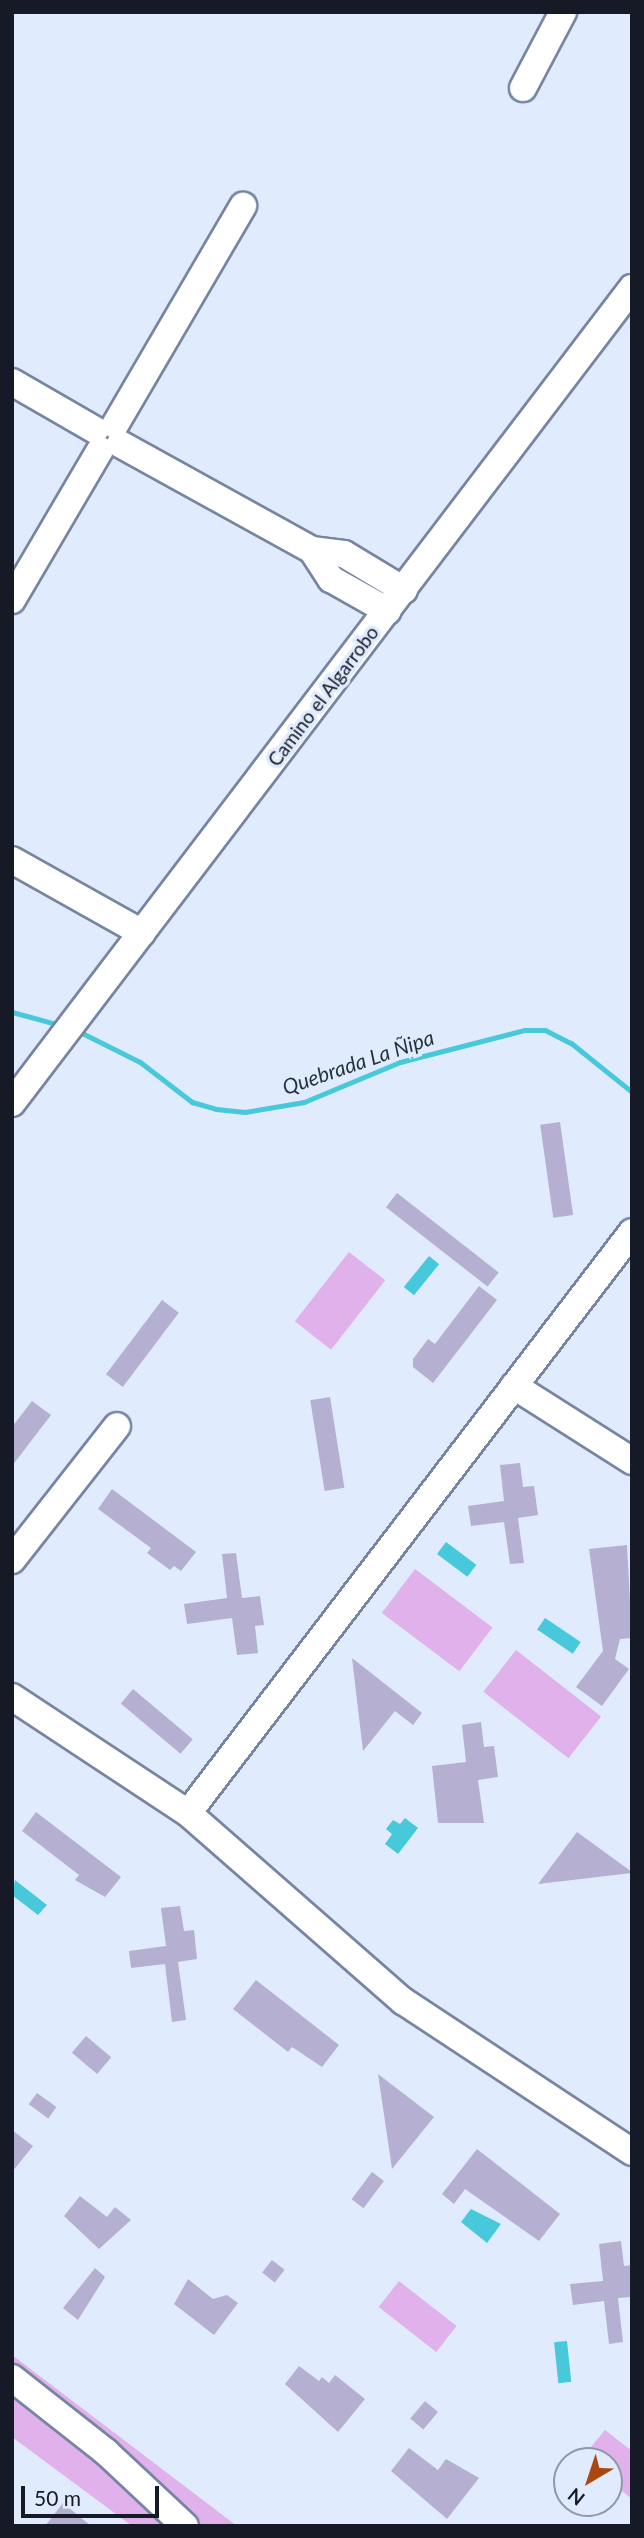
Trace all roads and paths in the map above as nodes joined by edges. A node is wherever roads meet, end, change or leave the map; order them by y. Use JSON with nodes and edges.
{"nodes":[{"id":1,"x":563,"y":12,"type":"edge"},
{"id":2,"x":523,"y":88,"type":"dead end"},
{"id":3,"x":243,"y":206,"type":"dead end"},
{"id":4,"x":632,"y":288,"type":"edge"},
{"id":5,"x":12,"y":382,"type":"edge"},
{"id":6,"x":108,"y":437,"type":"junction"},
{"id":7,"x":312,"y":550,"type":"junction"},
{"id":8,"x":404,"y":590,"type":"junction"},
{"id":9,"x":12,"y":600,"type":"edge"},
{"id":10,"x":388,"y":611,"type":"junction"},
{"id":11,"x":12,"y":860,"type":"edge"},
{"id":12,"x":142,"y":933,"type":"junction"},
{"id":13,"x":12,"y":1103,"type":"edge"},
{"id":14,"x":632,"y":1232,"type":"edge"},
{"id":15,"x":514,"y":1386,"type":"junction"},
{"id":16,"x":117,"y":1426,"type":"dead end"},
{"id":17,"x":632,"y":1461,"type":"edge"},
{"id":18,"x":12,"y":1560,"type":"edge"},
{"id":19,"x":12,"y":1697,"type":"edge"},
{"id":20,"x":188,"y":1813,"type":"junction"},
{"id":21,"x":632,"y":2152,"type":"edge"},
{"id":22,"x":12,"y":2378,"type":"edge"},
{"id":23,"x":185,"y":2526,"type":"edge"}],
"edges":[{"from":1,"to":2,"type":"street"},
{"from":3,"to":6,"type":"street"},
{"from":4,"to":8,"type":"street","name":"Camino el Algarrobo"},
{"from":5,"to":6,"type":"street"},
{"from":6,"to":7,"type":"street"},
{"from":6,"to":9,"type":"street"},
{"from":7,"to":8,"type":"street"},
{"from":7,"to":10,"type":"street"},
{"from":8,"to":10,"type":"street","name":"Camino el Algarrobo"},
{"from":10,"to":12,"type":"street","name":"Camino el Algarrobo"},
{"from":11,"to":12,"type":"street"},
{"from":12,"to":13,"type":"street","name":"Camino el Algarrobo"},
{"from":14,"to":15,"type":"street"},
{"from":15,"to":17,"type":"street"},
{"from":15,"to":20,"type":"street"},
{"from":16,"to":18,"type":"street"},
{"from":19,"to":20,"type":"street"},
{"from":20,"to":21,"type":"street"},
{"from":22,"to":23,"type":"street"}]}
